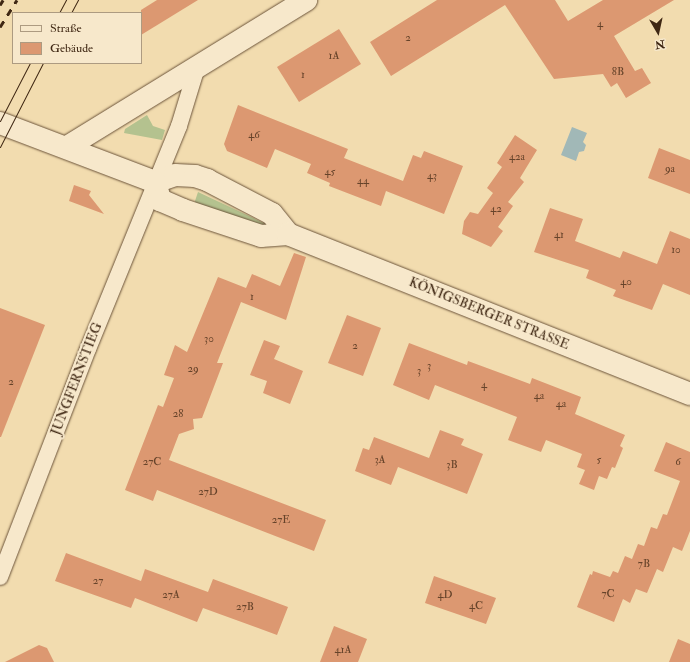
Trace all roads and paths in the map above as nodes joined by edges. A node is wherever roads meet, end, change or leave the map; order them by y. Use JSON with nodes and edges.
{"nodes":[{"id":1,"x":306,"y":0,"type":"edge"},
{"id":2,"x":197,"y":67,"type":"junction"},
{"id":3,"x":0,"y":123,"type":"edge"},
{"id":4,"x":67,"y":147,"type":"junction"},
{"id":5,"x":155,"y":182,"type":"junction"},
{"id":6,"x":288,"y":234,"type":"junction"},
{"id":7,"x":690,"y":394,"type":"edge"},
{"id":8,"x":0,"y":577,"type":"edge"}],
"edges":[{"from":1,"to":2,"type":"main road"},
{"from":2,"to":4,"type":"main road"},
{"from":2,"to":5,"type":"street","name":"JUNGFERNSTIEG"},
{"from":3,"to":4,"type":"main road"},
{"from":4,"to":5,"type":"main road"},
{"from":5,"to":6,"type":"main road","name":"KÖNIGSBERGER STRASSE"},
{"from":5,"to":6,"type":"main road","name":"KÖNIGSBERGER STRASSE"},
{"from":5,"to":8,"type":"street","name":"JUNGFERNSTIEG"},
{"from":6,"to":7,"type":"main road","name":"KÖNIGSBERGER STRASSE"}]}
